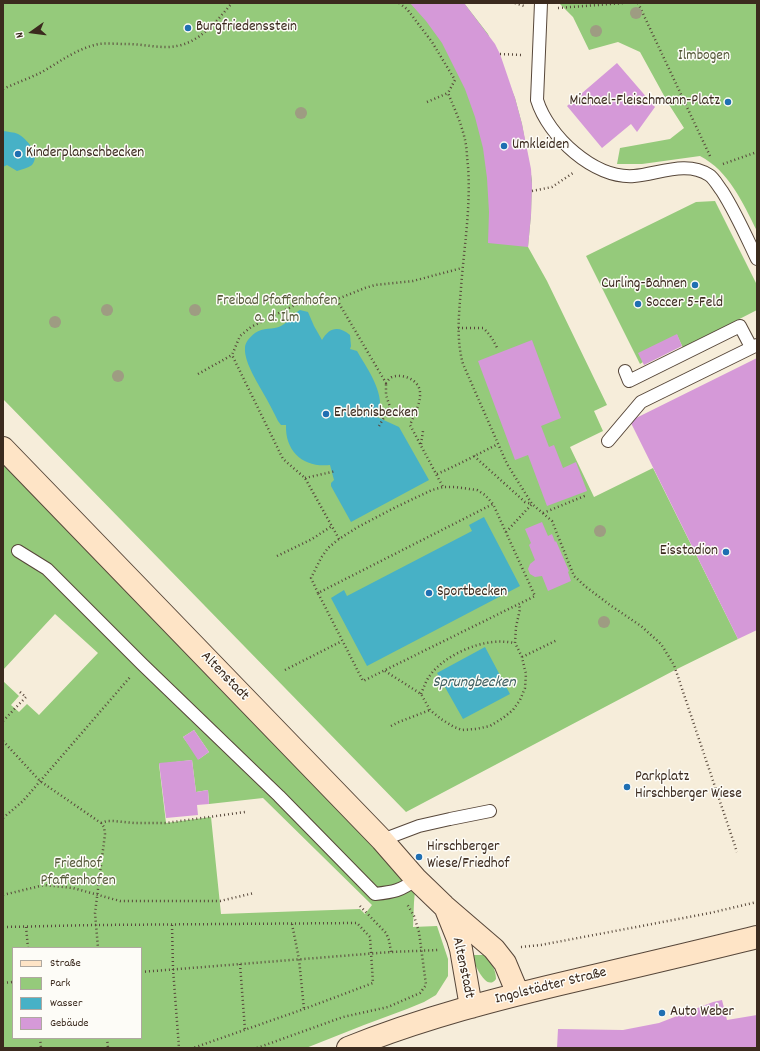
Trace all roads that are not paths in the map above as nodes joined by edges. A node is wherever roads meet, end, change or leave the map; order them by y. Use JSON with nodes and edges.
{"nodes":[{"id":1,"x":541,"y":5,"type":"edge"},
{"id":2,"x":757,"y":259,"type":"edge"},
{"id":3,"x":754,"y":346,"type":"edge"},
{"id":4,"x":625,"y":371,"type":"dead end"},
{"id":5,"x":608,"y":441,"type":"dead end"},
{"id":6,"x":3,"y":448,"type":"edge"},
{"id":7,"x":18,"y":551,"type":"dead end"},
{"id":8,"x":490,"y":811,"type":"dead end"},
{"id":9,"x":382,"y":840,"type":"junction"},
{"id":10,"x":408,"y":884,"type":"junction"},
{"id":11,"x":444,"y":906,"type":"junction"},
{"id":12,"x":757,"y":937,"type":"edge"},
{"id":13,"x":518,"y":994,"type":"junction"},
{"id":14,"x":471,"y":1007,"type":"junction"},
{"id":15,"x":348,"y":1048,"type":"edge"}],
"edges":[{"from":1,"to":2,"type":"lane"},
{"from":3,"to":4,"type":"lane"},
{"from":3,"to":5,"type":"lane"},
{"from":6,"to":9,"type":"street","name":"Altenstadt"},
{"from":7,"to":10,"type":"lane"},
{"from":8,"to":9,"type":"lane"},
{"from":9,"to":10,"type":"street","name":"Altenstadt"},
{"from":10,"to":11,"type":"street","name":"Altenstadt"},
{"from":11,"to":13,"type":"street","name":"Altenstadt"},
{"from":11,"to":14,"type":"street","name":"Altenstadt"},
{"from":12,"to":13,"type":"street","name":"Ingolstädter Straße"},
{"from":13,"to":14,"type":"street","name":"Ingolstädter Straße"},
{"from":14,"to":15,"type":"street","name":"Ingolstädter Straße"}]}
